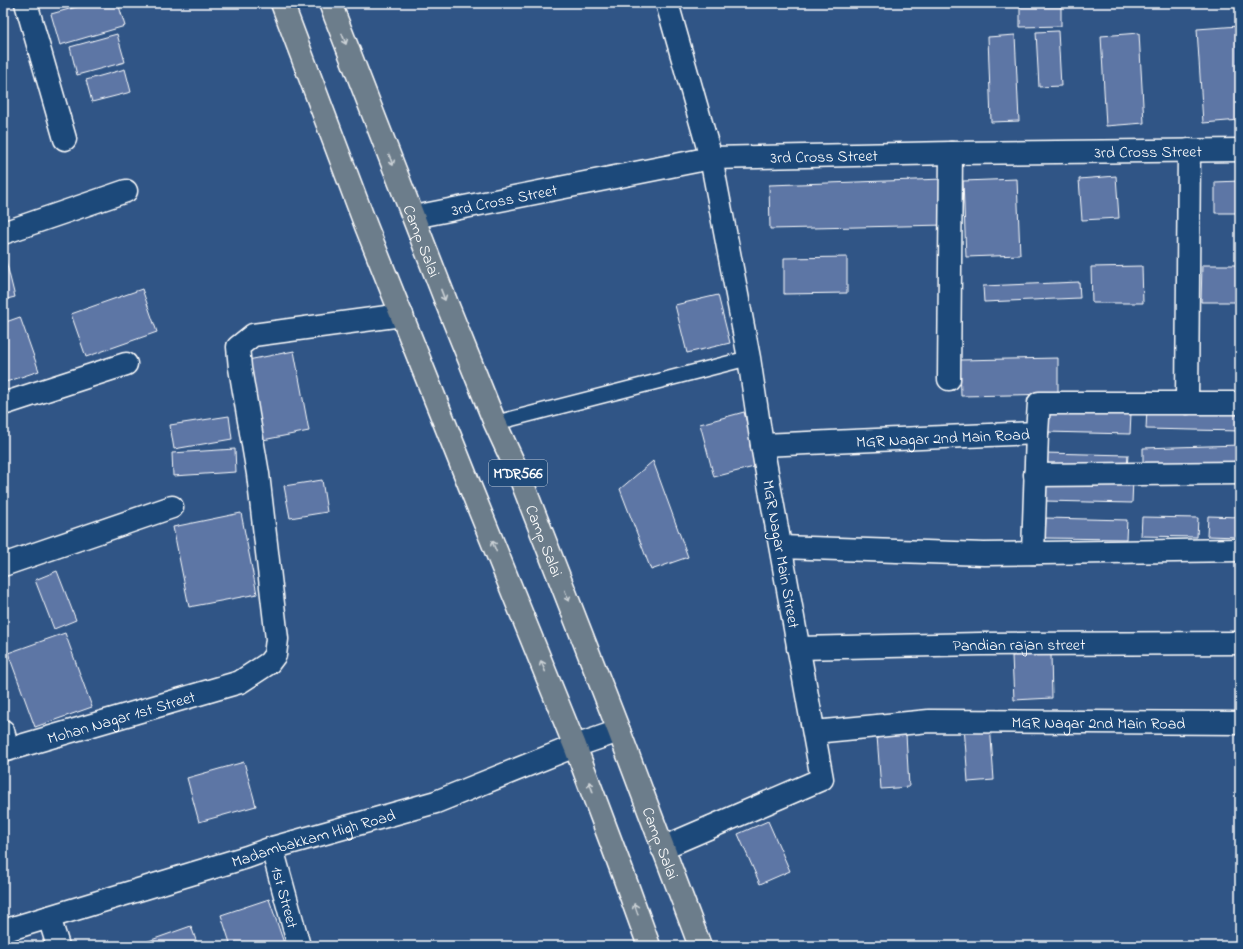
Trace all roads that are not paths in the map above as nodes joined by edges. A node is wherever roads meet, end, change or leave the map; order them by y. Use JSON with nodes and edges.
{"nodes":[{"id":1,"x":26,"y":3,"type":"edge"},
{"id":2,"x":282,"y":3,"type":"edge"},
{"id":3,"x":330,"y":3,"type":"edge"},
{"id":4,"x":667,"y":3,"type":"edge"},
{"id":5,"x":66,"y":139,"type":"dead end"},
{"id":6,"x":1189,"y":150,"type":"junction"},
{"id":7,"x":1240,"y":150,"type":"edge"},
{"id":8,"x":951,"y":153,"type":"junction"},
{"id":9,"x":711,"y":158,"type":"junction"},
{"id":10,"x":126,"y":191,"type":"dead end"},
{"id":11,"x":414,"y":217,"type":"junction"},
{"id":12,"x":3,"y":233,"type":"edge"},
{"id":13,"x":402,"y":315,"type":"junction"},
{"id":14,"x":749,"y":358,"type":"junction"},
{"id":15,"x":126,"y":364,"type":"dead end"},
{"id":16,"x":949,"y":379,"type":"dead end"},
{"id":17,"x":1187,"y":403,"type":"junction"},
{"id":18,"x":1240,"y":403,"type":"edge"},
{"id":19,"x":3,"y":404,"type":"edge"},
{"id":20,"x":495,"y":423,"type":"junction"},
{"id":21,"x":1037,"y":433,"type":"junction"},
{"id":22,"x":762,"y":445,"type":"junction"},
{"id":23,"x":1240,"y":473,"type":"edge"},
{"id":24,"x":1035,"y":475,"type":"junction"},
{"id":25,"x":172,"y":507,"type":"dead end"},
{"id":26,"x":781,"y":548,"type":"junction"},
{"id":27,"x":1240,"y":550,"type":"edge"},
{"id":28,"x":1033,"y":553,"type":"junction"},
{"id":29,"x":3,"y":565,"type":"edge"},
{"id":30,"x":1240,"y":643,"type":"edge"},
{"id":31,"x":798,"y":648,"type":"junction"},
{"id":32,"x":1240,"y":723,"type":"edge"},
{"id":33,"x":619,"y":731,"type":"junction"},
{"id":34,"x":814,"y":732,"type":"junction"},
{"id":35,"x":5,"y":743,"type":"edge"},
{"id":36,"x":575,"y":746,"type":"junction"},
{"id":37,"x":272,"y":848,"type":"junction"},
{"id":38,"x":662,"y":848,"type":"junction"},
{"id":39,"x":48,"y":917,"type":"junction"},
{"id":40,"x":3,"y":931,"type":"edge"},
{"id":41,"x":58,"y":946,"type":"edge"},
{"id":42,"x":299,"y":946,"type":"edge"},
{"id":43,"x":649,"y":946,"type":"edge"},
{"id":44,"x":700,"y":946,"type":"edge"}],
"edges":[{"from":1,"to":5,"type":"street"},
{"from":2,"to":13,"type":"main road","number":"MDR566"},
{"from":3,"to":11,"type":"main road","name":"Camp Salai","number":"MDR566","one_way":true},
{"from":4,"to":9,"type":"street","name":"MGR Nagar Main Street"},
{"from":6,"to":7,"type":"street","name":"3rd Cross Street"},
{"from":6,"to":8,"type":"street","name":"3rd Cross Street"},
{"from":6,"to":17,"type":"street"},
{"from":8,"to":9,"type":"street","name":"3rd Cross Street"},
{"from":8,"to":16,"type":"street"},
{"from":9,"to":11,"type":"street","name":"3rd Cross Street"},
{"from":9,"to":14,"type":"street","name":"MGR Nagar Main Street"},
{"from":10,"to":12,"type":"street"},
{"from":11,"to":20,"type":"main road","name":"Camp Salai","number":"MDR566","one_way":true},
{"from":13,"to":35,"type":"street","name":"Mohan Nagar 1st Street"},
{"from":36,"to":13,"type":"main road","number":"MDR566","one_way":true},
{"from":14,"to":20,"type":"lane"},
{"from":14,"to":22,"type":"street","name":"MGR Nagar Main Street"},
{"from":15,"to":19,"type":"street"},
{"from":17,"to":18,"type":"street","name":"MGR Nagar 2nd Main Road"},
{"from":17,"to":21,"type":"street","name":"MGR Nagar 2nd Main Road"},
{"from":20,"to":33,"type":"main road","name":"Camp Salai","number":"MDR566","one_way":true},
{"from":21,"to":22,"type":"street","name":"MGR Nagar 2nd Main Road"},
{"from":21,"to":24,"type":"street"},
{"from":22,"to":26,"type":"street","name":"MGR Nagar Main Street"},
{"from":23,"to":24,"type":"street"},
{"from":24,"to":28,"type":"street"},
{"from":25,"to":29,"type":"street"},
{"from":26,"to":28,"type":"street"},
{"from":26,"to":31,"type":"street","name":"MGR Nagar Main Street"},
{"from":27,"to":28,"type":"street"},
{"from":30,"to":31,"type":"street","name":"Pandian rajan street"},
{"from":31,"to":34,"type":"street","name":"MGR Nagar Main Street"},
{"from":32,"to":34,"type":"street","name":"MGR Nagar 2nd Main Road"},
{"from":33,"to":36,"type":"street","name":"Madambakkam High Road"},
{"from":33,"to":38,"type":"main road","name":"Camp Salai","number":"MDR566"},
{"from":34,"to":38,"type":"street","name":"MGR Nagar Main Street"},
{"from":36,"to":37,"type":"street","name":"Madambakkam High Road"},
{"from":43,"to":36,"type":"main road","number":"MDR566","one_way":true},
{"from":37,"to":39,"type":"street","name":"Madambakkam High Road"},
{"from":37,"to":42,"type":"street","name":"1st Street"},
{"from":38,"to":44,"type":"main road","name":"Camp Salai","number":"MDR566"},
{"from":39,"to":40,"type":"street","name":"Madambakkam High Road"},
{"from":39,"to":41,"type":"street"}]}
